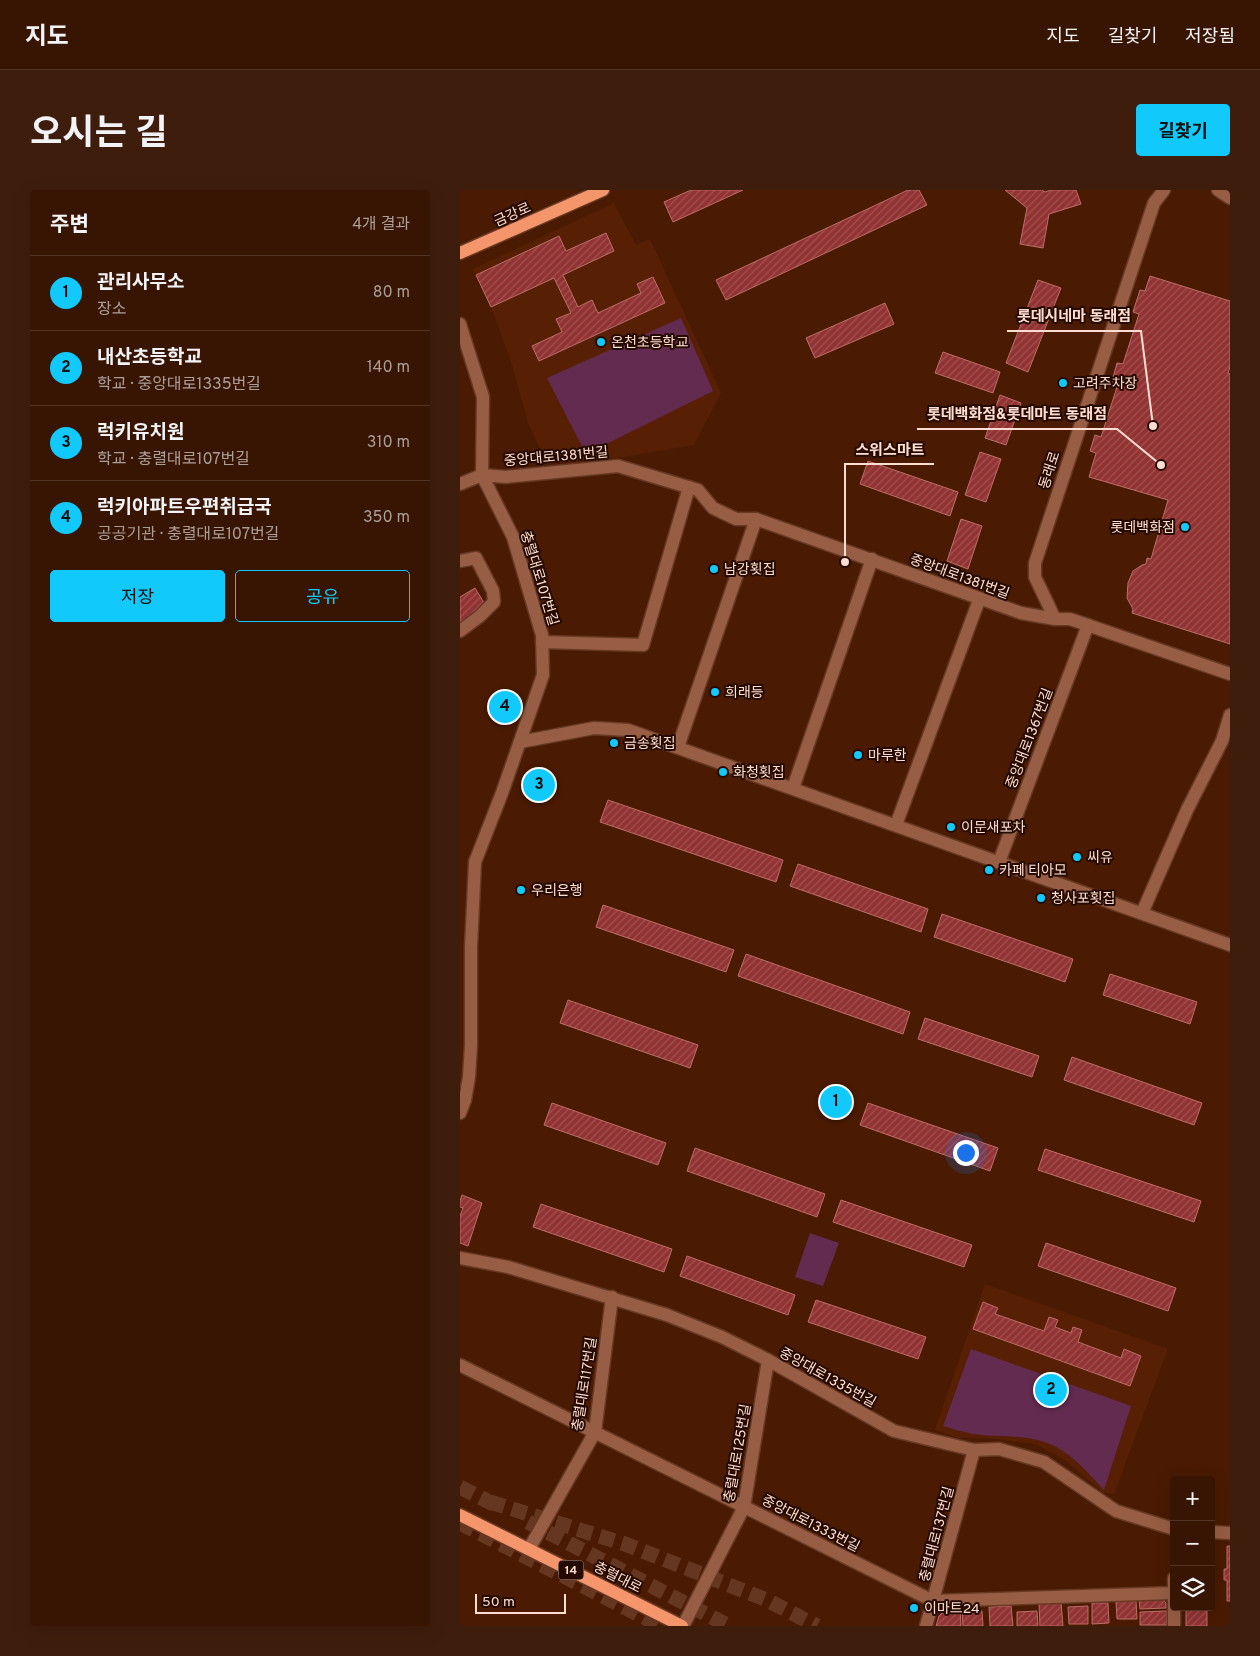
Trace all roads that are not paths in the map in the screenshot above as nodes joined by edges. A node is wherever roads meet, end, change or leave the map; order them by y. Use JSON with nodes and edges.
{"nodes":[{"id":1,"x":603,"y":190,"type":"edge"},
{"id":2,"x":1159,"y":190,"type":"edge"},
{"id":3,"x":1164,"y":190,"type":"edge"},
{"id":4,"x":1218,"y":190,"type":"edge"},
{"id":5,"x":1230,"y":198,"type":"edge"},
{"id":6,"x":1154,"y":203,"type":"junction"},
{"id":7,"x":460,"y":253,"type":"edge"},
{"id":8,"x":460,"y":324,"type":"edge"},
{"id":9,"x":482,"y":475,"type":"junction"},
{"id":10,"x":460,"y":484,"type":"edge"},
{"id":11,"x":689,"y":487,"type":"junction"},
{"id":12,"x":756,"y":519,"type":"junction"},
{"id":13,"x":872,"y":559,"type":"junction"},
{"id":14,"x":460,"y":561,"type":"edge"},
{"id":15,"x":979,"y":600,"type":"junction"},
{"id":16,"x":1055,"y":619,"type":"junction"},
{"id":17,"x":1088,"y":625,"type":"junction"},
{"id":18,"x":460,"y":631,"type":"edge"},
{"id":19,"x":542,"y":642,"type":"junction"},
{"id":20,"x":1230,"y":674,"type":"edge"},
{"id":21,"x":1230,"y":715,"type":"edge"},
{"id":22,"x":520,"y":742,"type":"junction"},
{"id":23,"x":678,"y":747,"type":"junction"},
{"id":24,"x":794,"y":788,"type":"junction"},
{"id":25,"x":896,"y":825,"type":"junction"},
{"id":26,"x":999,"y":862,"type":"junction"},
{"id":27,"x":1142,"y":913,"type":"junction"},
{"id":28,"x":1230,"y":945,"type":"edge"},
{"id":29,"x":465,"y":980,"type":"edge"},
{"id":30,"x":460,"y":1114,"type":"edge"},
{"id":31,"x":460,"y":1258,"type":"edge"},
{"id":32,"x":612,"y":1298,"type":"junction"},
{"id":33,"x":768,"y":1360,"type":"junction"},
{"id":34,"x":460,"y":1364,"type":"edge"},
{"id":35,"x":595,"y":1432,"type":"junction"},
{"id":36,"x":974,"y":1450,"type":"junction"},
{"id":37,"x":744,"y":1507,"type":"junction"},
{"id":38,"x":460,"y":1515,"type":"edge"},
{"id":39,"x":1170,"y":1529,"type":"edge"},
{"id":40,"x":1215,"y":1532,"type":"edge"},
{"id":41,"x":1230,"y":1533,"type":"edge"},
{"id":42,"x":529,"y":1549,"type":"junction"},
{"id":43,"x":1170,"y":1593,"type":"edge"},
{"id":44,"x":933,"y":1601,"type":"junction"},
{"id":45,"x":1174,"y":1611,"type":"edge"},
{"id":46,"x":682,"y":1626,"type":"edge"},
{"id":47,"x":926,"y":1626,"type":"edge"},
{"id":48,"x":1174,"y":1626,"type":"edge"}],
"edges":[{"from":1,"to":7,"type":"main road","name":"금강로"},
{"from":2,"to":6,"type":"street"},
{"from":3,"to":6,"type":"street","name":"동래로"},
{"from":4,"to":5,"type":"street"},
{"from":6,"to":16,"type":"street","name":"동래로"},
{"from":8,"to":9,"type":"street","name":"충렬대로107번길"},
{"from":9,"to":10,"type":"street"},
{"from":9,"to":11,"type":"street","name":"중앙대로1381번길"},
{"from":9,"to":19,"type":"street","name":"충렬대로107번길"},
{"from":11,"to":12,"type":"street","name":"중앙대로1381번길"},
{"from":11,"to":19,"type":"street","name":"충렬대로107번길"},
{"from":12,"to":13,"type":"street","name":"중앙대로1381번길"},
{"from":12,"to":23,"type":"street"},
{"from":13,"to":15,"type":"street","name":"중앙대로1381번길"},
{"from":13,"to":24,"type":"street"},
{"from":14,"to":18,"type":"street"},
{"from":15,"to":16,"type":"street","name":"중앙대로1381번길"},
{"from":15,"to":25,"type":"street"},
{"from":16,"to":17,"type":"street","name":"중앙대로1381번길"},
{"from":17,"to":20,"type":"street","name":"중앙대로1381번길"},
{"from":17,"to":26,"type":"street","name":"중앙대로1367번길"},
{"from":19,"to":22,"type":"street","name":"충렬대로107번길"},
{"from":21,"to":27,"type":"street"},
{"from":22,"to":23,"type":"street"},
{"from":22,"to":29,"type":"street","name":"충렬대로107번길"},
{"from":23,"to":24,"type":"street"},
{"from":24,"to":25,"type":"street"},
{"from":25,"to":26,"type":"street"},
{"from":26,"to":27,"type":"street"},
{"from":27,"to":28,"type":"street"},
{"from":29,"to":30,"type":"street","name":"충렬대로107번길"},
{"from":31,"to":32,"type":"street","name":"중앙대로1335번길"},
{"from":32,"to":33,"type":"street","name":"중앙대로1335번길"},
{"from":32,"to":35,"type":"street","name":"충렬대로117번길"},
{"from":33,"to":36,"type":"street","name":"중앙대로1335번길"},
{"from":33,"to":37,"type":"street","name":"충렬대로125번길"},
{"from":34,"to":35,"type":"street","name":"중앙대로1333번길"},
{"from":35,"to":37,"type":"street","name":"중앙대로1333번길"},
{"from":35,"to":42,"type":"street","name":"충렬대로117번길"},
{"from":36,"to":39,"type":"street","name":"중앙대로1335번길"},
{"from":36,"to":44,"type":"street","name":"충렬대로137번길"},
{"from":37,"to":44,"type":"street","name":"중앙대로1333번길"},
{"from":37,"to":46,"type":"street","name":"충렬대로125번길"},
{"from":38,"to":42,"type":"main road","name":"충렬대로","number":"14"},
{"from":40,"to":41,"type":"street"},
{"from":42,"to":46,"type":"main road","name":"충렬대로","number":"14"},
{"from":43,"to":44,"type":"street","name":"중앙대로1333번길"},
{"from":44,"to":47,"type":"street","name":"충렬대로137번길"},
{"from":45,"to":48,"type":"street"}]}
